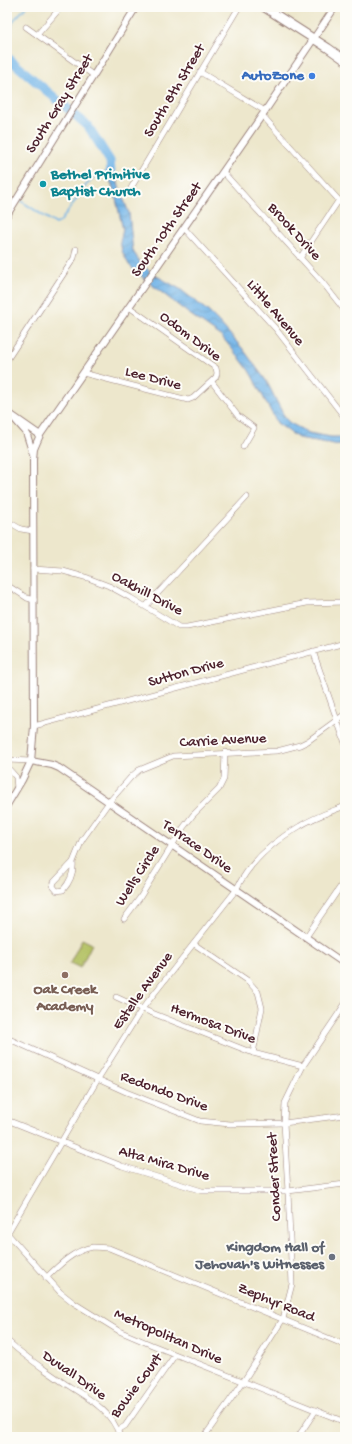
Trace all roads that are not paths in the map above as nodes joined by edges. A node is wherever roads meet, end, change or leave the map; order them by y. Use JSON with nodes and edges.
{"nodes":[{"id":1,"x":61,"y":7,"type":"edge"},
{"id":2,"x":136,"y":7,"type":"edge"},
{"id":3,"x":239,"y":7,"type":"edge"},
{"id":4,"x":264,"y":7,"type":"edge"},
{"id":5,"x":335,"y":7,"type":"edge"},
{"id":6,"x":26,"y":27,"type":"dead end"},
{"id":7,"x":37,"y":35,"type":"junction"},
{"id":8,"x":314,"y":39,"type":"junction"},
{"id":9,"x":345,"y":60,"type":"edge"},
{"id":10,"x":200,"y":72,"type":"junction"},
{"id":11,"x":94,"y":75,"type":"junction"},
{"id":12,"x":263,"y":113,"type":"junction"},
{"id":13,"x":222,"y":172,"type":"junction"},
{"id":14,"x":131,"y":188,"type":"dead end"},
{"id":15,"x":339,"y":200,"type":"junction"},
{"id":16,"x":345,"y":207,"type":"edge"},
{"id":17,"x":7,"y":215,"type":"edge"},
{"id":18,"x":184,"y":228,"type":"junction"},
{"id":19,"x":76,"y":249,"type":"dead end"},
{"id":20,"x":300,"y":258,"type":"junction"},
{"id":21,"x":129,"y":307,"type":"junction"},
{"id":22,"x":345,"y":311,"type":"edge"},
{"id":23,"x":7,"y":360,"type":"edge"},
{"id":24,"x":83,"y":373,"type":"junction"},
{"id":25,"x":212,"y":382,"type":"junction"},
{"id":26,"x":10,"y":414,"type":"edge"},
{"id":27,"x":345,"y":416,"type":"edge"},
{"id":28,"x":40,"y":435,"type":"junction"},
{"id":29,"x":243,"y":447,"type":"dead end"},
{"id":30,"x":33,"y":454,"type":"junction"},
{"id":31,"x":247,"y":497,"type":"dead end"},
{"id":32,"x":7,"y":521,"type":"edge"},
{"id":33,"x":33,"y":531,"type":"junction"},
{"id":34,"x":34,"y":569,"type":"junction"},
{"id":35,"x":7,"y":585,"type":"edge"},
{"id":36,"x":34,"y":600,"type":"junction"},
{"id":37,"x":345,"y":602,"type":"edge"},
{"id":38,"x":146,"y":606,"type":"junction"},
{"id":39,"x":345,"y":643,"type":"edge"},
{"id":40,"x":313,"y":651,"type":"junction"},
{"id":41,"x":345,"y":714,"type":"edge"},
{"id":42,"x":337,"y":720,"type":"junction"},
{"id":43,"x":34,"y":726,"type":"junction"},
{"id":44,"x":345,"y":743,"type":"edge"},
{"id":45,"x":225,"y":752,"type":"junction"},
{"id":46,"x":7,"y":760,"type":"edge"},
{"id":47,"x":31,"y":761,"type":"junction"},
{"id":48,"x":7,"y":767,"type":"edge"},
{"id":49,"x":17,"y":789,"type":"junction"},
{"id":50,"x":109,"y":802,"type":"junction"},
{"id":51,"x":7,"y":805,"type":"edge"},
{"id":52,"x":345,"y":806,"type":"edge"},
{"id":53,"x":171,"y":845,"type":"junction"},
{"id":54,"x":73,"y":862,"type":"junction"},
{"id":55,"x":345,"y":880,"type":"edge"},
{"id":56,"x":236,"y":890,"type":"junction"},
{"id":57,"x":124,"y":919,"type":"dead end"},
{"id":58,"x":306,"y":937,"type":"junction"},
{"id":59,"x":194,"y":944,"type":"junction"},
{"id":60,"x":345,"y":964,"type":"edge"},
{"id":61,"x":116,"y":997,"type":"dead end"},
{"id":62,"x":345,"y":1004,"type":"edge"},
{"id":63,"x":142,"y":1009,"type":"junction"},
{"id":64,"x":7,"y":1038,"type":"edge"},
{"id":65,"x":253,"y":1053,"type":"junction"},
{"id":66,"x":303,"y":1066,"type":"junction"},
{"id":67,"x":98,"y":1079,"type":"junction"},
{"id":68,"x":345,"y":1115,"type":"edge"},
{"id":69,"x":7,"y":1120,"type":"edge"},
{"id":70,"x":284,"y":1123,"type":"junction"},
{"id":71,"x":61,"y":1142,"type":"junction"},
{"id":72,"x":345,"y":1184,"type":"edge"},
{"id":73,"x":288,"y":1191,"type":"junction"},
{"id":74,"x":7,"y":1234,"type":"edge"},
{"id":75,"x":46,"y":1278,"type":"junction"},
{"id":76,"x":283,"y":1319,"type":"junction"},
{"id":77,"x":7,"y":1340,"type":"edge"},
{"id":78,"x":345,"y":1345,"type":"edge"},
{"id":79,"x":174,"y":1355,"type":"junction"},
{"id":80,"x":243,"y":1382,"type":"junction"},
{"id":81,"x":316,"y":1410,"type":"junction"},
{"id":82,"x":345,"y":1422,"type":"edge"},
{"id":83,"x":118,"y":1430,"type":"junction"},
{"id":84,"x":120,"y":1437,"type":"edge"},
{"id":85,"x":204,"y":1437,"type":"edge"},
{"id":86,"x":298,"y":1437,"type":"edge"}],
"edges":[{"from":1,"to":7,"type":"street"},
{"from":2,"to":11,"type":"street","name":"South Gray Street"},
{"from":3,"to":10,"type":"street","name":"South 8th Street"},
{"from":4,"to":8,"type":"main road"},
{"from":5,"to":8,"type":"street","name":"South 10th Street"},
{"from":6,"to":7,"type":"street"},
{"from":7,"to":11,"type":"street"},
{"from":8,"to":9,"type":"main road"},
{"from":8,"to":12,"type":"street","name":"South 10th Street"},
{"from":10,"to":12,"type":"street"},
{"from":10,"to":14,"type":"street","name":"South 8th Street"},
{"from":11,"to":17,"type":"street","name":"South Gray Street"},
{"from":12,"to":13,"type":"street","name":"South 10th Street"},
{"from":12,"to":15,"type":"street"},
{"from":13,"to":18,"type":"street","name":"South 10th Street"},
{"from":13,"to":20,"type":"street","name":"Brook Drive"},
{"from":15,"to":16,"type":"street"},
{"from":15,"to":20,"type":"street"},
{"from":18,"to":21,"type":"street","name":"South 10th Street"},
{"from":18,"to":27,"type":"street","name":"Little Avenue"},
{"from":19,"to":23,"type":"street"},
{"from":20,"to":22,"type":"street","name":"Brook Drive"},
{"from":21,"to":24,"type":"street","name":"South 10th Street"},
{"from":21,"to":25,"type":"street","name":"Odom Drive"},
{"from":24,"to":25,"type":"street","name":"Lee Drive"},
{"from":24,"to":28,"type":"street","name":"South 10th Street"},
{"from":25,"to":29,"type":"street","name":"Odom Drive"},
{"from":26,"to":28,"type":"street"},
{"from":26,"to":30,"type":"street"},
{"from":28,"to":30,"type":"street","name":"South 10th Street"},
{"from":30,"to":33,"type":"street"},
{"from":31,"to":38,"type":"street"},
{"from":32,"to":33,"type":"street"},
{"from":33,"to":34,"type":"street"},
{"from":34,"to":36,"type":"street"},
{"from":34,"to":38,"type":"street","name":"Oakhill Drive"},
{"from":35,"to":36,"type":"street"},
{"from":36,"to":43,"type":"street"},
{"from":37,"to":38,"type":"street","name":"Oakhill Drive"},
{"from":39,"to":40,"type":"street","name":"Sutton Drive"},
{"from":40,"to":42,"type":"street"},
{"from":40,"to":43,"type":"street","name":"Sutton Drive"},
{"from":41,"to":42,"type":"street","name":"Carrie Avenue"},
{"from":42,"to":44,"type":"street"},
{"from":42,"to":45,"type":"street","name":"Carrie Avenue"},
{"from":43,"to":47,"type":"street"},
{"from":45,"to":50,"type":"street","name":"Carrie Avenue"},
{"from":45,"to":53,"type":"street","name":"Wells Circle"},
{"from":46,"to":47,"type":"street"},
{"from":47,"to":49,"type":"street"},
{"from":47,"to":50,"type":"street","name":"Terrace Drive"},
{"from":48,"to":49,"type":"street"},
{"from":49,"to":51,"type":"street"},
{"from":50,"to":53,"type":"street","name":"Terrace Drive"},
{"from":50,"to":54,"type":"street","name":"Carrie Avenue"},
{"from":52,"to":56,"type":"street","name":"Estelle Avenue"},
{"from":53,"to":56,"type":"street","name":"Terrace Drive"},
{"from":53,"to":57,"type":"street","name":"Wells Circle"},
{"from":54,"to":54,"type":"street"},
{"from":55,"to":58,"type":"street"},
{"from":56,"to":58,"type":"street","name":"Terrace Drive"},
{"from":56,"to":59,"type":"street","name":"Estelle Avenue"},
{"from":58,"to":60,"type":"street","name":"Terrace Drive"},
{"from":59,"to":63,"type":"street","name":"Estelle Avenue"},
{"from":59,"to":65,"type":"street"},
{"from":61,"to":63,"type":"street","name":"Hermosa Drive"},
{"from":62,"to":66,"type":"street","name":"Conder Street"},
{"from":63,"to":65,"type":"street","name":"Hermosa Drive"},
{"from":63,"to":67,"type":"street","name":"Estelle Avenue"},
{"from":64,"to":67,"type":"street","name":"Redondo Drive"},
{"from":65,"to":66,"type":"street","name":"Hermosa Drive"},
{"from":66,"to":70,"type":"street","name":"Conder Street"},
{"from":67,"to":70,"type":"street","name":"Redondo Drive"},
{"from":67,"to":71,"type":"street","name":"Estelle Avenue"},
{"from":68,"to":70,"type":"street","name":"Redondo Drive"},
{"from":69,"to":71,"type":"street","name":"Alta Mira Drive"},
{"from":70,"to":73,"type":"street","name":"Conder Street"},
{"from":71,"to":73,"type":"street","name":"Alta Mira Drive"},
{"from":71,"to":74,"type":"street","name":"Estelle Avenue"},
{"from":72,"to":73,"type":"street","name":"Alta Mira Drive"},
{"from":73,"to":76,"type":"street","name":"Conder Street"},
{"from":74,"to":75,"type":"street","name":"Metropolitan Drive"},
{"from":75,"to":76,"type":"street","name":"Zephyr Road"},
{"from":75,"to":79,"type":"street","name":"Metropolitan Drive"},
{"from":76,"to":78,"type":"street","name":"Zephyr Road"},
{"from":76,"to":80,"type":"street","name":"Conder Street"},
{"from":77,"to":83,"type":"street","name":"Duvall Drive"},
{"from":79,"to":80,"type":"street","name":"Metropolitan Drive"},
{"from":79,"to":83,"type":"street","name":"Bowie Court"},
{"from":80,"to":81,"type":"street","name":"Metropolitan Drive"},
{"from":80,"to":85,"type":"street","name":"Conder Street"},
{"from":81,"to":82,"type":"street","name":"Metropolitan Drive"},
{"from":81,"to":86,"type":"street"},
{"from":83,"to":84,"type":"street","name":"Duvall Drive"}]}
